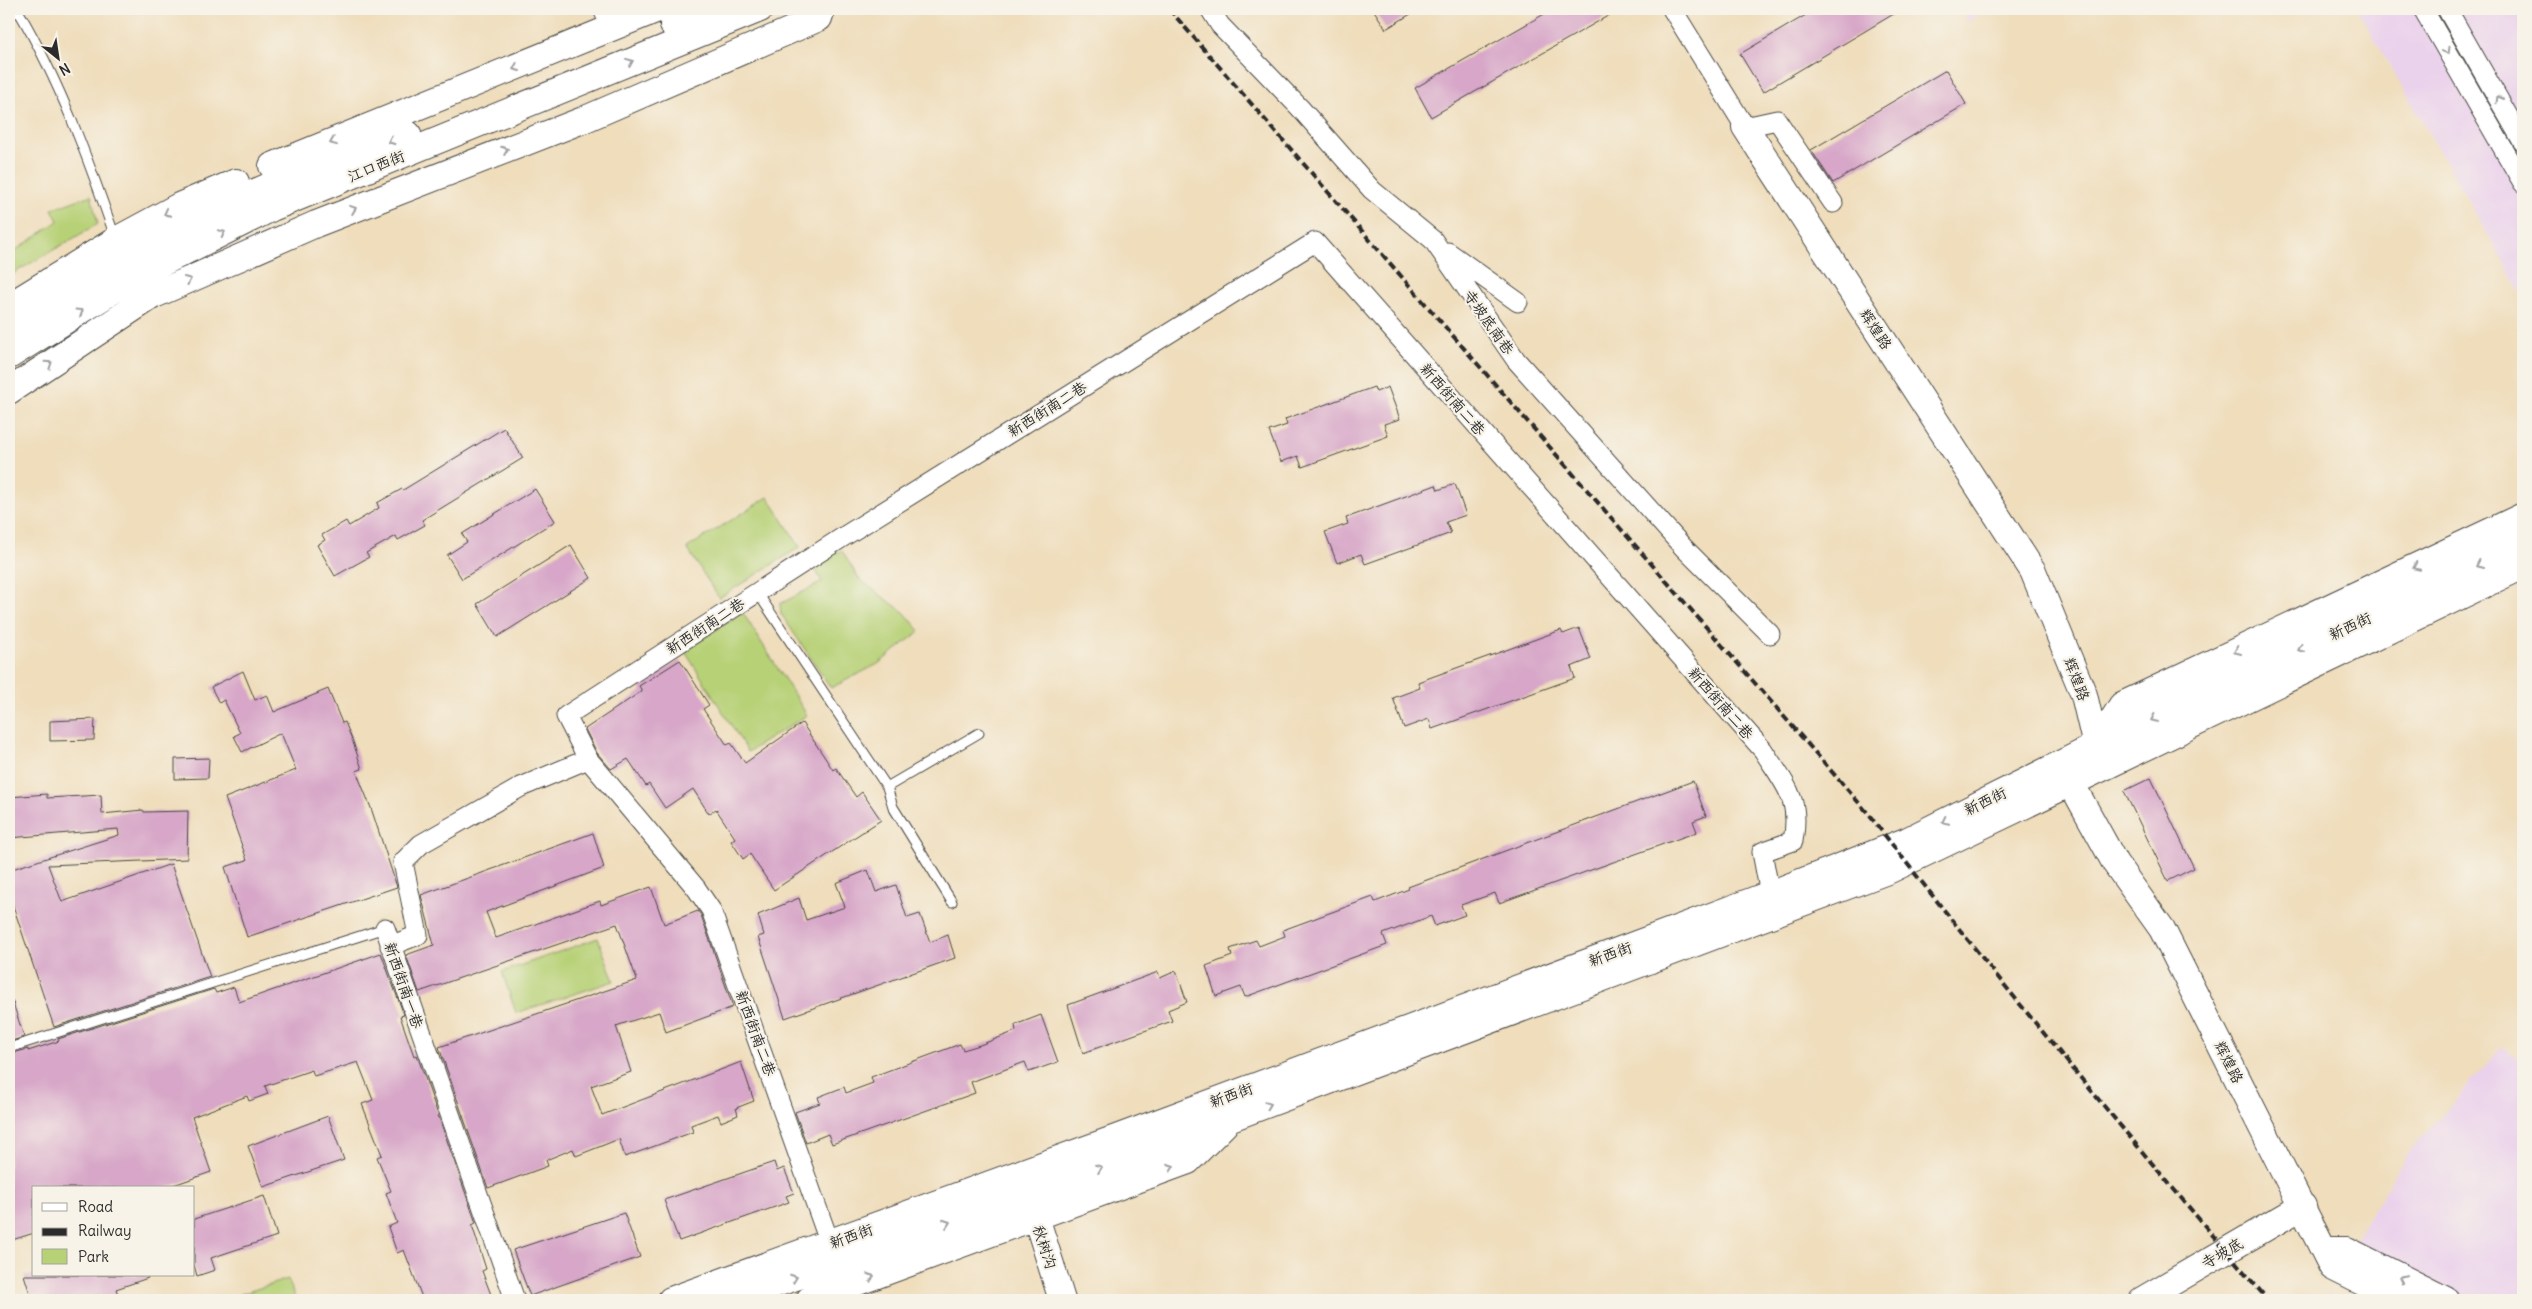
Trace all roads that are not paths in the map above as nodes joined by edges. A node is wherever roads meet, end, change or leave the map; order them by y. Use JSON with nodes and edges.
{"nodes":[{"id":1,"x":658,"y":9,"type":"edge"},
{"id":2,"x":712,"y":9,"type":"edge"},
{"id":3,"x":760,"y":9,"type":"edge"},
{"id":4,"x":822,"y":9,"type":"edge"},
{"id":5,"x":1210,"y":9,"type":"edge"},
{"id":6,"x":1672,"y":9,"type":"edge"},
{"id":7,"x":2423,"y":9,"type":"edge"},
{"id":8,"x":2447,"y":9,"type":"edge"},
{"id":9,"x":9,"y":14,"type":"edge"},
{"id":10,"x":607,"y":18,"type":"edge"},
{"id":11,"x":559,"y":72,"type":"junction"},
{"id":12,"x":583,"y":120,"type":"junction"},
{"id":13,"x":1745,"y":127,"type":"junction"},
{"id":14,"x":2523,"y":142,"type":"edge"},
{"id":15,"x":290,"y":179,"type":"junction"},
{"id":16,"x":2523,"y":183,"type":"edge"},
{"id":17,"x":1833,"y":203,"type":"dead end"},
{"id":18,"x":316,"y":224,"type":"junction"},
{"id":19,"x":1433,"y":240,"type":"junction"},
{"id":20,"x":127,"y":258,"type":"junction"},
{"id":21,"x":152,"y":296,"type":"junction"},
{"id":22,"x":1518,"y":302,"type":"dead end"},
{"id":23,"x":9,"y":306,"type":"edge"},
{"id":24,"x":9,"y":332,"type":"edge"},
{"id":25,"x":9,"y":356,"type":"edge"},
{"id":26,"x":9,"y":391,"type":"edge"},
{"id":27,"x":2523,"y":516,"type":"edge"},
{"id":28,"x":2523,"y":544,"type":"edge"},
{"id":29,"x":2523,"y":566,"type":"edge"},
{"id":30,"x":758,"y":592,"type":"junction"},
{"id":31,"x":1770,"y":634,"type":"dead end"},
{"id":32,"x":979,"y":733,"type":"dead end"},
{"id":33,"x":2096,"y":746,"type":"junction"},
{"id":34,"x":588,"y":759,"type":"junction"},
{"id":35,"x":2071,"y":783,"type":"junction"},
{"id":36,"x":887,"y":787,"type":"junction"},
{"id":37,"x":1770,"y":894,"type":"junction"},
{"id":38,"x":952,"y":902,"type":"dead end"},
{"id":39,"x":387,"y":937,"type":"junction"},
{"id":40,"x":9,"y":1048,"type":"edge"},
{"id":41,"x":1032,"y":1205,"type":"junction"},
{"id":42,"x":2303,"y":1206,"type":"junction"},
{"id":43,"x":830,"y":1244,"type":"junction"},
{"id":44,"x":2324,"y":1250,"type":"junction"},
{"id":45,"x":515,"y":1300,"type":"edge"},
{"id":46,"x":671,"y":1300,"type":"edge"},
{"id":47,"x":731,"y":1300,"type":"edge"},
{"id":48,"x":809,"y":1300,"type":"edge"},
{"id":49,"x":1062,"y":1300,"type":"edge"},
{"id":50,"x":2142,"y":1300,"type":"edge"},
{"id":51,"x":2398,"y":1300,"type":"edge"},
{"id":52,"x":2446,"y":1300,"type":"edge"}],
"edges":[{"from":1,"to":10,"type":"main road"},
{"from":2,"to":11,"type":"main road","name":"江口西街"},
{"from":11,"to":3,"type":"main road","name":"江口西街","one_way":true},
{"from":4,"to":12,"type":"main road"},
{"from":5,"to":19,"type":"street","name":"寺坡底南巷"},
{"from":6,"to":13,"type":"street"},
{"from":7,"to":16,"type":"street","one_way":true},
{"from":14,"to":8,"type":"street","one_way":true},
{"from":9,"to":20,"type":"lane"},
{"from":10,"to":11,"type":"main road"},
{"from":11,"to":12,"type":"main road"},
{"from":11,"to":15,"type":"main road","name":"江口西街"},
{"from":11,"to":15,"type":"main road","name":"江口西街","one_way":true},
{"from":18,"to":12,"type":"main road","one_way":true},
{"from":13,"to":17,"type":"street"},
{"from":13,"to":33,"type":"main road","name":"辉煌路"},
{"from":15,"to":18,"type":"main road"},
{"from":15,"to":20,"type":"main road","name":"江口西街"},
{"from":21,"to":18,"type":"main road","one_way":true},
{"from":19,"to":22,"type":"street"},
{"from":19,"to":31,"type":"street","name":"寺坡底南巷"},
{"from":20,"to":21,"type":"main road"},
{"from":20,"to":23,"type":"main road"},
{"from":20,"to":24,"type":"main road","name":"江口西街"},
{"from":25,"to":20,"type":"main road","name":"江口西街","one_way":true},
{"from":26,"to":21,"type":"main road","one_way":true},
{"from":27,"to":33,"type":"main road","one_way":true},
{"from":28,"to":33,"type":"main road","name":"新西街","one_way":true},
{"from":29,"to":35,"type":"main road","name":"新西街"},
{"from":30,"to":34,"type":"street","name":"新西街南二巷"},
{"from":30,"to":36,"type":"lane"},
{"from":30,"to":37,"type":"street","name":"新西街南二巷"},
{"from":32,"to":36,"type":"lane"},
{"from":33,"to":35,"type":"main road"},
{"from":33,"to":37,"type":"main road","name":"新西街","one_way":true},
{"from":34,"to":39,"type":"street"},
{"from":34,"to":43,"type":"street","name":"新西街南二巷"},
{"from":41,"to":35,"type":"main road","name":"新西街","one_way":true},
{"from":35,"to":42,"type":"main road","name":"辉煌路"},
{"from":36,"to":38,"type":"lane"},
{"from":37,"to":43,"type":"main road","name":"新西街"},
{"from":39,"to":40,"type":"lane","name":"新西街南一巷"},
{"from":39,"to":45,"type":"street","name":"新西街南一巷"},
{"from":47,"to":41,"type":"main road","name":"新西街","one_way":true},
{"from":48,"to":41,"type":"main road","one_way":true},
{"from":41,"to":49,"type":"main road","name":"秋树沟"},
{"from":42,"to":44,"type":"main road","name":"辉煌路"},
{"from":42,"to":50,"type":"main road","name":"寺坡底"},
{"from":43,"to":46,"type":"main road","name":"新西街"},
{"from":44,"to":51,"type":"main road","name":"辉煌路"},
{"from":52,"to":44,"type":"main road","one_way":true}]}
